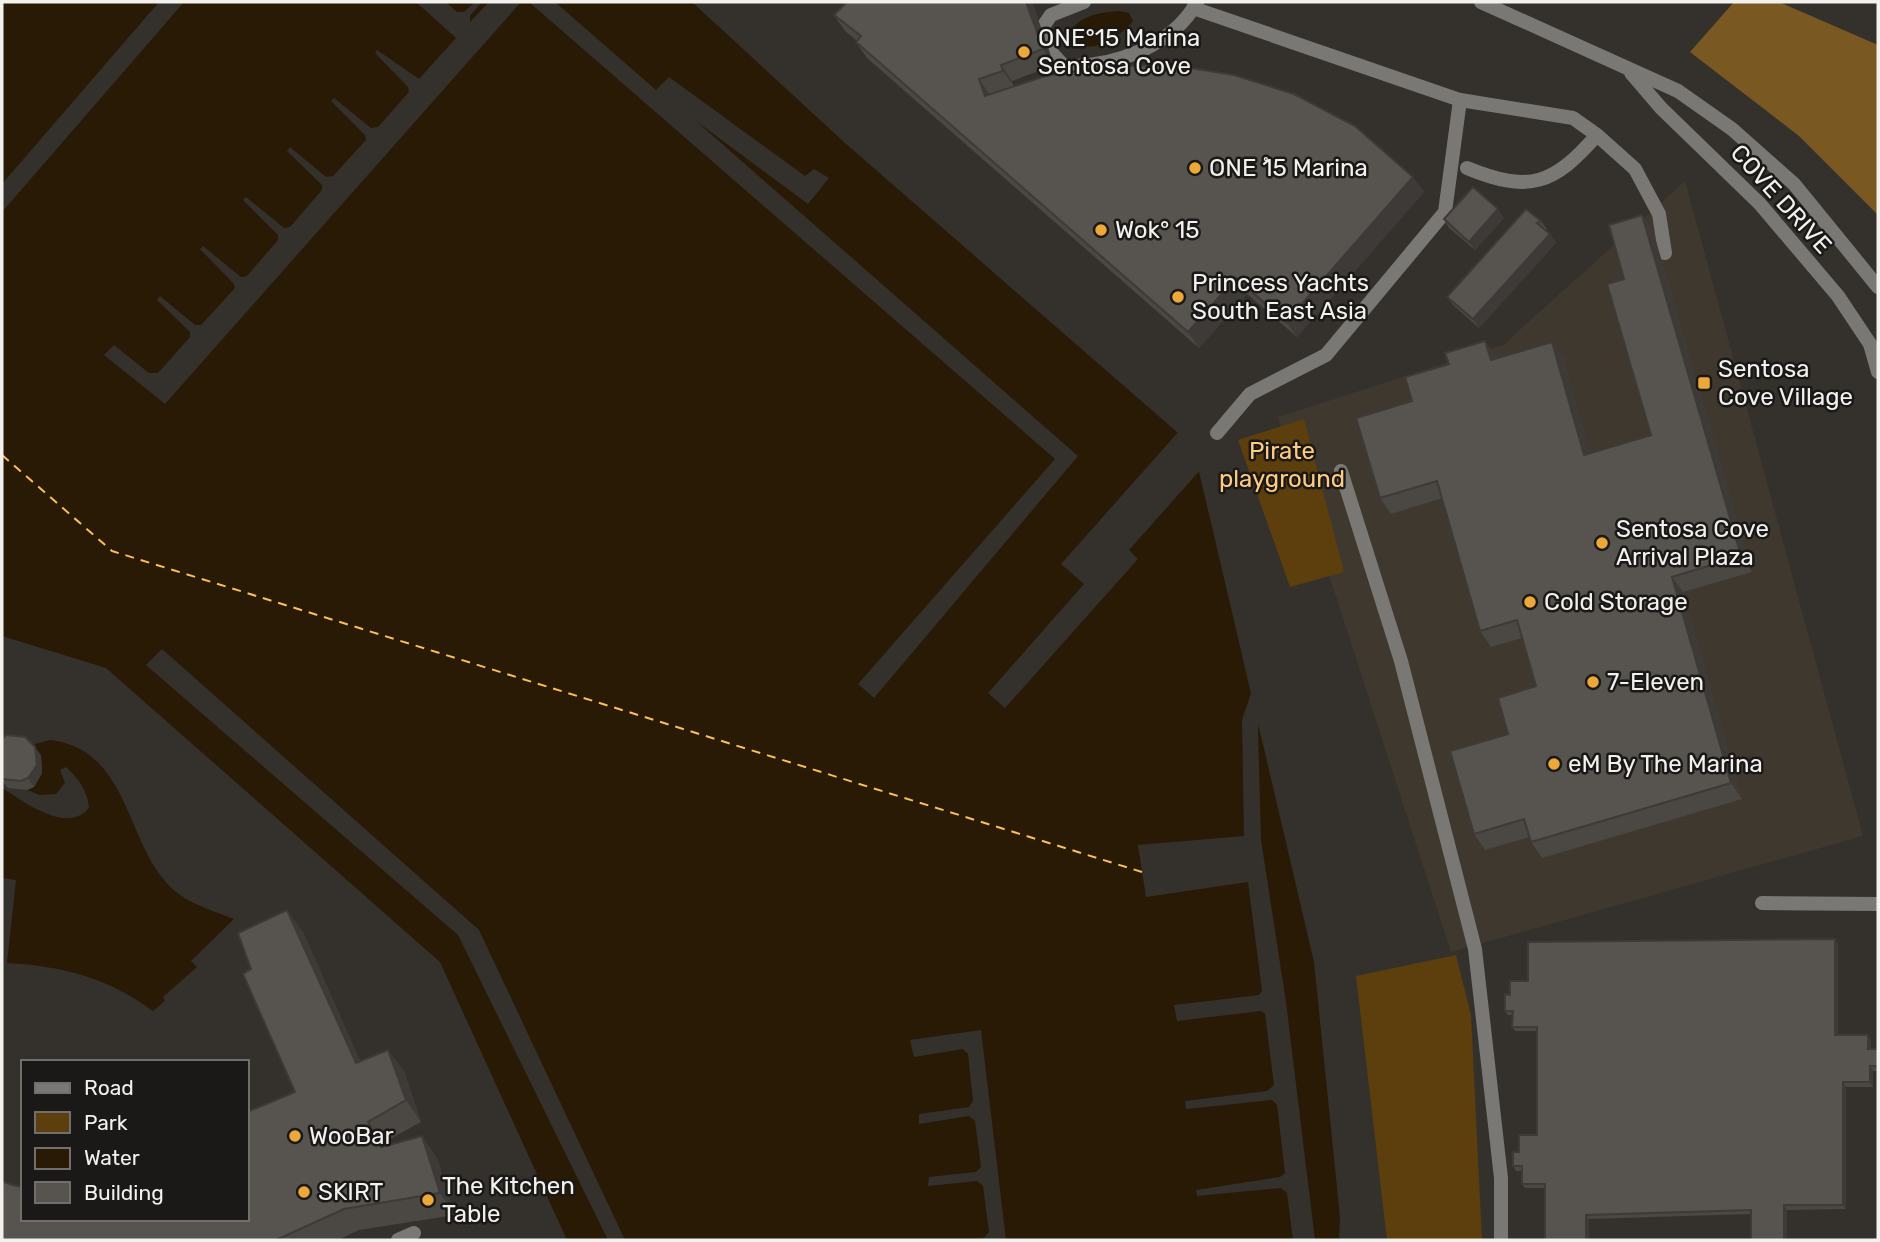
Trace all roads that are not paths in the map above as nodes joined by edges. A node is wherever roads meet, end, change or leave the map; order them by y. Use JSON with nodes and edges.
{"nodes":[{"id":1,"x":1084,"y":2,"type":"edge"},
{"id":2,"x":1481,"y":2,"type":"edge"},
{"id":3,"x":1195,"y":5,"type":"edge"},
{"id":4,"x":1630,"y":72,"type":"junction"},
{"id":5,"x":1460,"y":100,"type":"junction"},
{"id":6,"x":1597,"y":135,"type":"junction"},
{"id":7,"x":1467,"y":168,"type":"dead end"},
{"id":8,"x":1665,"y":253,"type":"dead end"},
{"id":9,"x":1878,"y":287,"type":"edge"},
{"id":10,"x":1878,"y":372,"type":"edge"},
{"id":11,"x":1217,"y":433,"type":"dead end"},
{"id":12,"x":1341,"y":471,"type":"dead end"},
{"id":13,"x":1762,"y":903,"type":"dead end"},
{"id":14,"x":1878,"y":904,"type":"edge"},
{"id":15,"x":414,"y":1233,"type":"edge"},
{"id":16,"x":398,"y":1240,"type":"edge"},
{"id":17,"x":1501,"y":1240,"type":"edge"}],
"edges":[{"from":1,"to":3,"type":"street"},
{"from":2,"to":4,"type":"street","name":"COVE DRIVE"},
{"from":3,"to":5,"type":"street"},
{"from":4,"to":9,"type":"street","name":"COVE DRIVE"},
{"from":4,"to":10,"type":"street","name":"COVE DRIVE"},
{"from":5,"to":6,"type":"street"},
{"from":5,"to":11,"type":"street"},
{"from":6,"to":7,"type":"street"},
{"from":6,"to":8,"type":"street"},
{"from":12,"to":17,"type":"street"},
{"from":13,"to":14,"type":"street"},
{"from":15,"to":16,"type":"street"}]}
